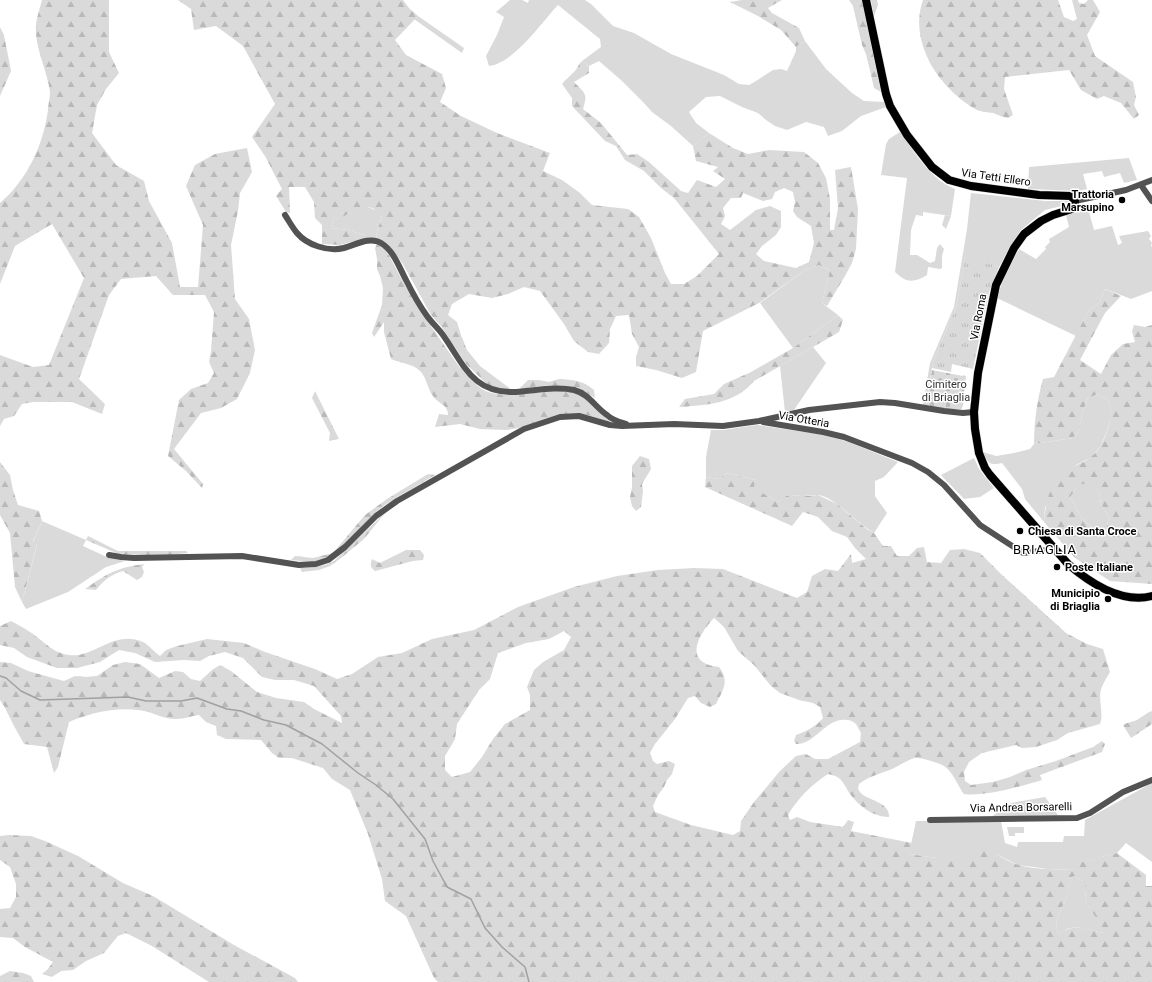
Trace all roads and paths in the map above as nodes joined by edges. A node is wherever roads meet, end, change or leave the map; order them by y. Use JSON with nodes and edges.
{"nodes":[{"id":1,"x":866,"y":0,"type":"edge"},
{"id":2,"x":1152,"y":180,"type":"edge"},
{"id":3,"x":1141,"y":185,"type":"junction"},
{"id":4,"x":1152,"y":200,"type":"edge"},
{"id":5,"x":1075,"y":201,"type":"junction"},
{"id":6,"x":286,"y":215,"type":"dead end"},
{"id":7,"x":974,"y":412,"type":"junction"},
{"id":8,"x":759,"y":421,"type":"junction"},
{"id":9,"x":635,"y":426,"type":"junction"},
{"id":10,"x":1055,"y":549,"type":"junction"},
{"id":11,"x":109,"y":555,"type":"dead end"},
{"id":12,"x":1152,"y":596,"type":"edge"},
{"id":13,"x":1152,"y":780,"type":"edge"},
{"id":14,"x":930,"y":820,"type":"dead end"}],
"edges":[{"from":1,"to":5,"type":"main road","name":"Via Tetti Ellero"},
{"from":2,"to":3,"type":"street"},
{"from":3,"to":4,"type":"street"},
{"from":3,"to":5,"type":"street"},
{"from":5,"to":7,"type":"main road","name":"Via Roma"},
{"from":6,"to":9,"type":"street"},
{"from":7,"to":8,"type":"street","name":"Via Otteria"},
{"from":7,"to":10,"type":"main road","name":"Via Roma"},
{"from":8,"to":9,"type":"street"},
{"from":8,"to":10,"type":"street","name":"Via Otteria"},
{"from":9,"to":11,"type":"street"},
{"from":10,"to":12,"type":"main road"},
{"from":13,"to":14,"type":"street","name":"Via Andrea Borsarelli"}]}
